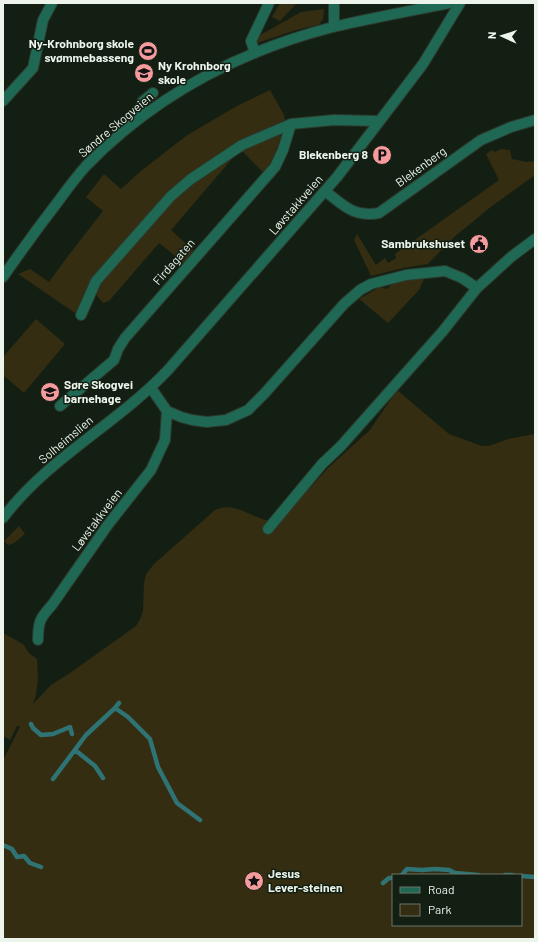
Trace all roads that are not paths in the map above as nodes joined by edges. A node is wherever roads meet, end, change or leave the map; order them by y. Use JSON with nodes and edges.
{"nodes":[{"id":1,"x":52,"y":3,"type":"edge"},
{"id":2,"x":270,"y":3,"type":"edge"},
{"id":3,"x":334,"y":3,"type":"edge"},
{"id":4,"x":449,"y":3,"type":"edge"},
{"id":5,"x":460,"y":3,"type":"edge"},
{"id":6,"x":334,"y":27,"type":"junction"},
{"id":7,"x":255,"y":53,"type":"junction"},
{"id":8,"x":153,"y":93,"type":"dead end"},
{"id":9,"x":3,"y":101,"type":"edge"},
{"id":10,"x":139,"y":118,"type":"junction"},
{"id":11,"x":535,"y":120,"type":"edge"},
{"id":12,"x":378,"y":121,"type":"junction"},
{"id":13,"x":291,"y":124,"type":"junction"},
{"id":14,"x":325,"y":191,"type":"junction"},
{"id":15,"x":535,"y":239,"type":"edge"},
{"id":16,"x":3,"y":277,"type":"edge"},
{"id":17,"x":477,"y":288,"type":"junction"},
{"id":18,"x":81,"y":315,"type":"dead end"},
{"id":19,"x":151,"y":388,"type":"junction"},
{"id":20,"x":60,"y":406,"type":"dead end"},
{"id":21,"x":167,"y":411,"type":"junction"},
{"id":22,"x":3,"y":518,"type":"edge"},
{"id":23,"x":268,"y":529,"type":"dead end"},
{"id":24,"x":38,"y":640,"type":"dead end"}],
"edges":[{"from":1,"to":9,"type":"street"},
{"from":2,"to":7,"type":"street"},
{"from":3,"to":6,"type":"street"},
{"from":4,"to":6,"type":"street","name":"Søndre Skogveien"},
{"from":5,"to":12,"type":"street","name":"Løvstakkveien"},
{"from":6,"to":7,"type":"street","name":"Søndre Skogveien"},
{"from":7,"to":10,"type":"street","name":"Søndre Skogveien"},
{"from":8,"to":10,"type":"street"},
{"from":10,"to":16,"type":"street","name":"Søndre Skogveien"},
{"from":11,"to":14,"type":"street","name":"Blekenberg"},
{"from":12,"to":13,"type":"street"},
{"from":12,"to":14,"type":"street","name":"Løvstakkveien"},
{"from":13,"to":18,"type":"street"},
{"from":13,"to":20,"type":"street","name":"Firdagaten"},
{"from":14,"to":19,"type":"street","name":"Løvstakkveien"},
{"from":15,"to":17,"type":"street"},
{"from":17,"to":21,"type":"street"},
{"from":17,"to":23,"type":"street"},
{"from":19,"to":21,"type":"street"},
{"from":19,"to":22,"type":"street","name":"Solheimslien"},
{"from":21,"to":24,"type":"street","name":"Løvstakkveien"}]}
